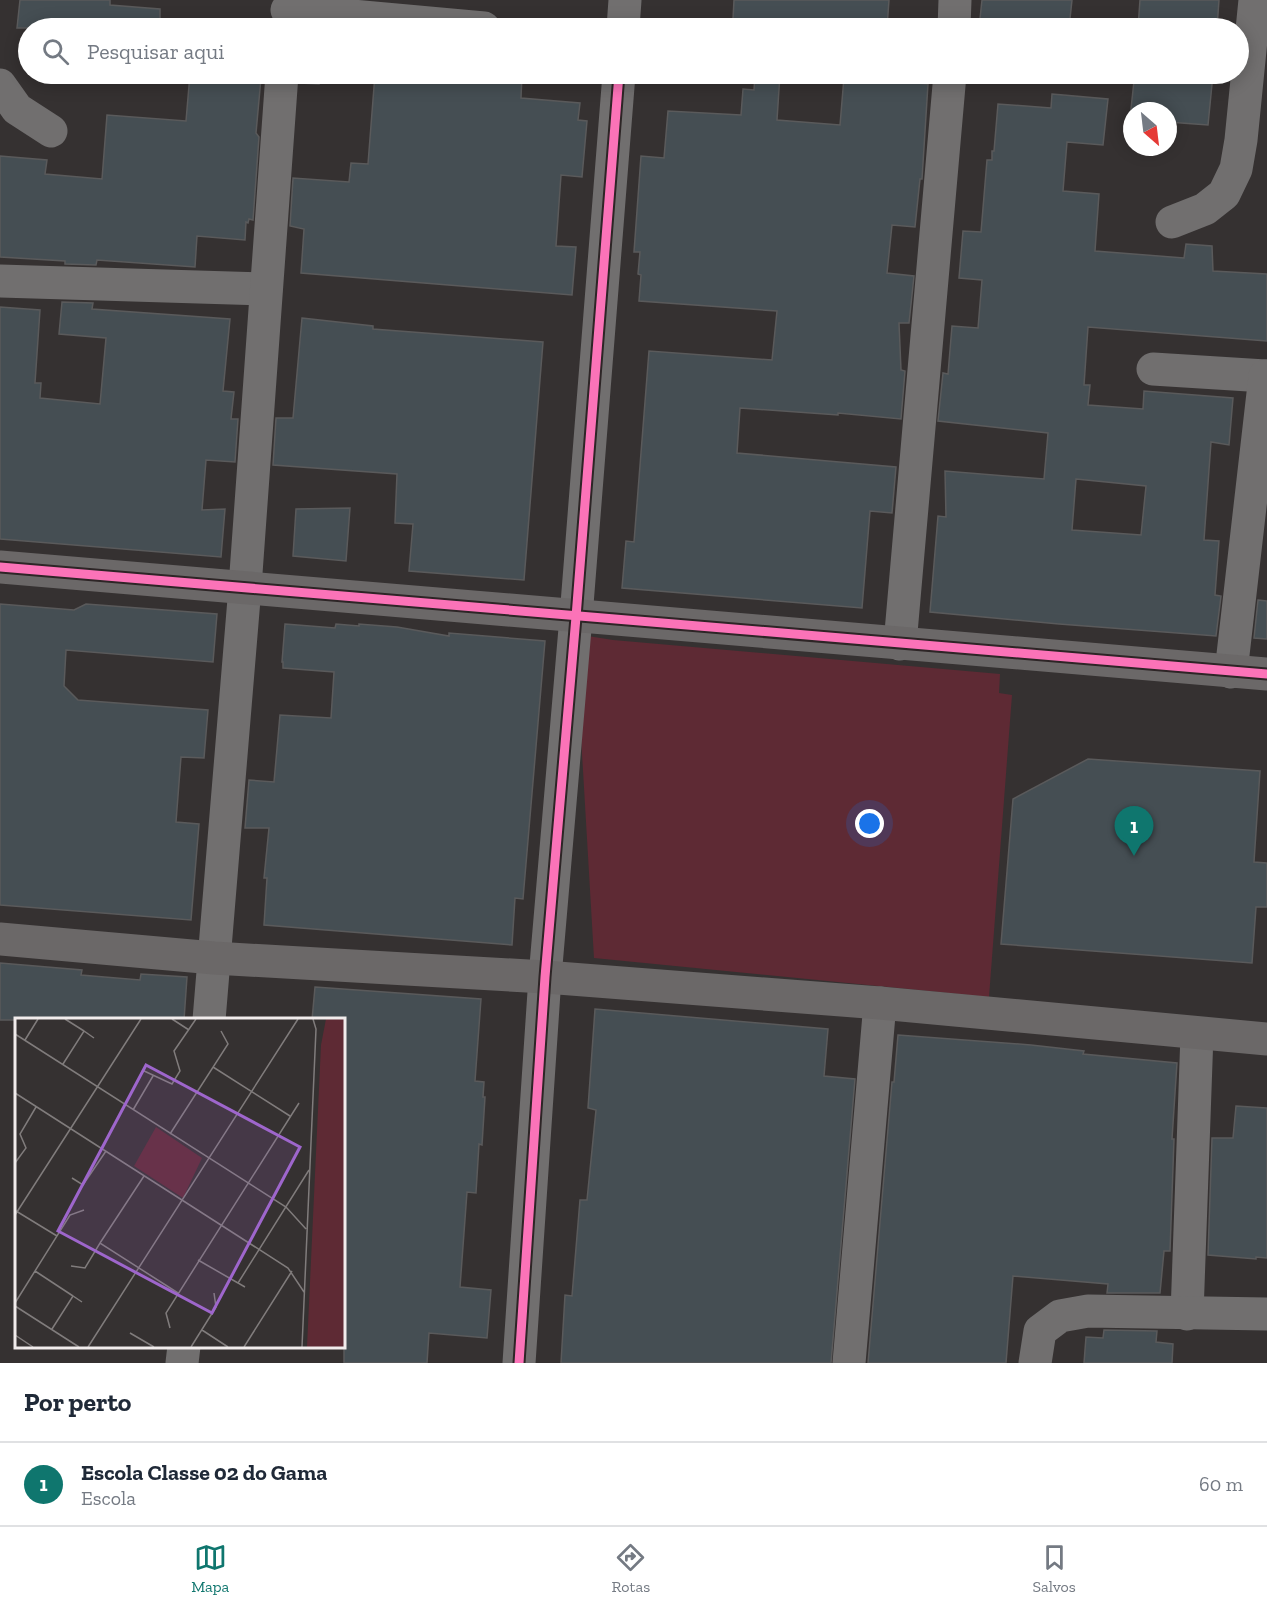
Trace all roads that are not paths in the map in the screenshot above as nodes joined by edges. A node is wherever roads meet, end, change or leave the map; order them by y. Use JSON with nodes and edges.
{"nodes":[{"id":1,"x":625,"y":0,"type":"edge"},
{"id":2,"x":955,"y":0,"type":"edge"},
{"id":3,"x":1255,"y":0,"type":"edge"},
{"id":4,"x":287,"y":13,"type":"edge"},
{"id":5,"x":353,"y":18,"type":"edge"},
{"id":6,"x":624,"y":18,"type":"edge"},
{"id":7,"x":954,"y":18,"type":"edge"},
{"id":8,"x":1249,"y":60,"type":"edge"},
{"id":9,"x":281,"y":84,"type":"edge"},
{"id":10,"x":618,"y":84,"type":"edge"},
{"id":11,"x":949,"y":84,"type":"edge"},
{"id":12,"x":1247,"y":84,"type":"edge"},
{"id":13,"x":0,"y":85,"type":"edge"},
{"id":14,"x":51,"y":131,"type":"dead end"},
{"id":15,"x":1172,"y":222,"type":"dead end"},
{"id":16,"x":0,"y":281,"type":"edge"},
{"id":17,"x":267,"y":289,"type":"junction"},
{"id":18,"x":1153,"y":369,"type":"dead end"},
{"id":19,"x":1266,"y":376,"type":"edge"},
{"id":20,"x":0,"y":567,"type":"edge"},
{"id":21,"x":245,"y":587,"type":"junction"},
{"id":22,"x":576,"y":617,"type":"junction"},
{"id":23,"x":900,"y":644,"type":"junction"},
{"id":24,"x":1231,"y":672,"type":"junction"},
{"id":25,"x":1267,"y":674,"type":"edge"},
{"id":26,"x":0,"y":939,"type":"edge"},
{"id":27,"x":214,"y":958,"type":"junction"},
{"id":28,"x":545,"y":976,"type":"junction"},
{"id":29,"x":880,"y":1003,"type":"junction"},
{"id":30,"x":209,"y":1018,"type":"edge"},
{"id":31,"x":1197,"y":1034,"type":"junction"},
{"id":32,"x":1267,"y":1039,"type":"edge"},
{"id":33,"x":1187,"y":1314,"type":"junction"},
{"id":34,"x":1267,"y":1314,"type":"edge"},
{"id":35,"x":184,"y":1348,"type":"edge"},
{"id":36,"x":182,"y":1363,"type":"edge"},
{"id":37,"x":519,"y":1363,"type":"edge"},
{"id":38,"x":849,"y":1363,"type":"edge"},
{"id":39,"x":1035,"y":1363,"type":"edge"}],
"edges":[{"from":1,"to":6,"type":"street"},
{"from":2,"to":7,"type":"street"},
{"from":3,"to":8,"type":"street"},
{"from":4,"to":5,"type":"street"},
{"from":9,"to":17,"type":"street"},
{"from":10,"to":22,"type":"street"},
{"from":11,"to":23,"type":"street"},
{"from":12,"to":15,"type":"street"},
{"from":13,"to":14,"type":"street"},
{"from":16,"to":17,"type":"street"},
{"from":17,"to":21,"type":"street"},
{"from":18,"to":19,"type":"street"},
{"from":19,"to":24,"type":"street"},
{"from":20,"to":21,"type":"street"},
{"from":21,"to":22,"type":"street"},
{"from":21,"to":27,"type":"street"},
{"from":22,"to":23,"type":"street"},
{"from":22,"to":28,"type":"street"},
{"from":23,"to":24,"type":"street"},
{"from":24,"to":25,"type":"street"},
{"from":26,"to":27,"type":"street"},
{"from":27,"to":28,"type":"street"},
{"from":27,"to":30,"type":"street"},
{"from":28,"to":29,"type":"street"},
{"from":28,"to":37,"type":"street"},
{"from":29,"to":31,"type":"street"},
{"from":29,"to":38,"type":"street"},
{"from":31,"to":32,"type":"street"},
{"from":31,"to":33,"type":"street"},
{"from":33,"to":34,"type":"street"},
{"from":33,"to":39,"type":"street"},
{"from":35,"to":36,"type":"street"}]}
